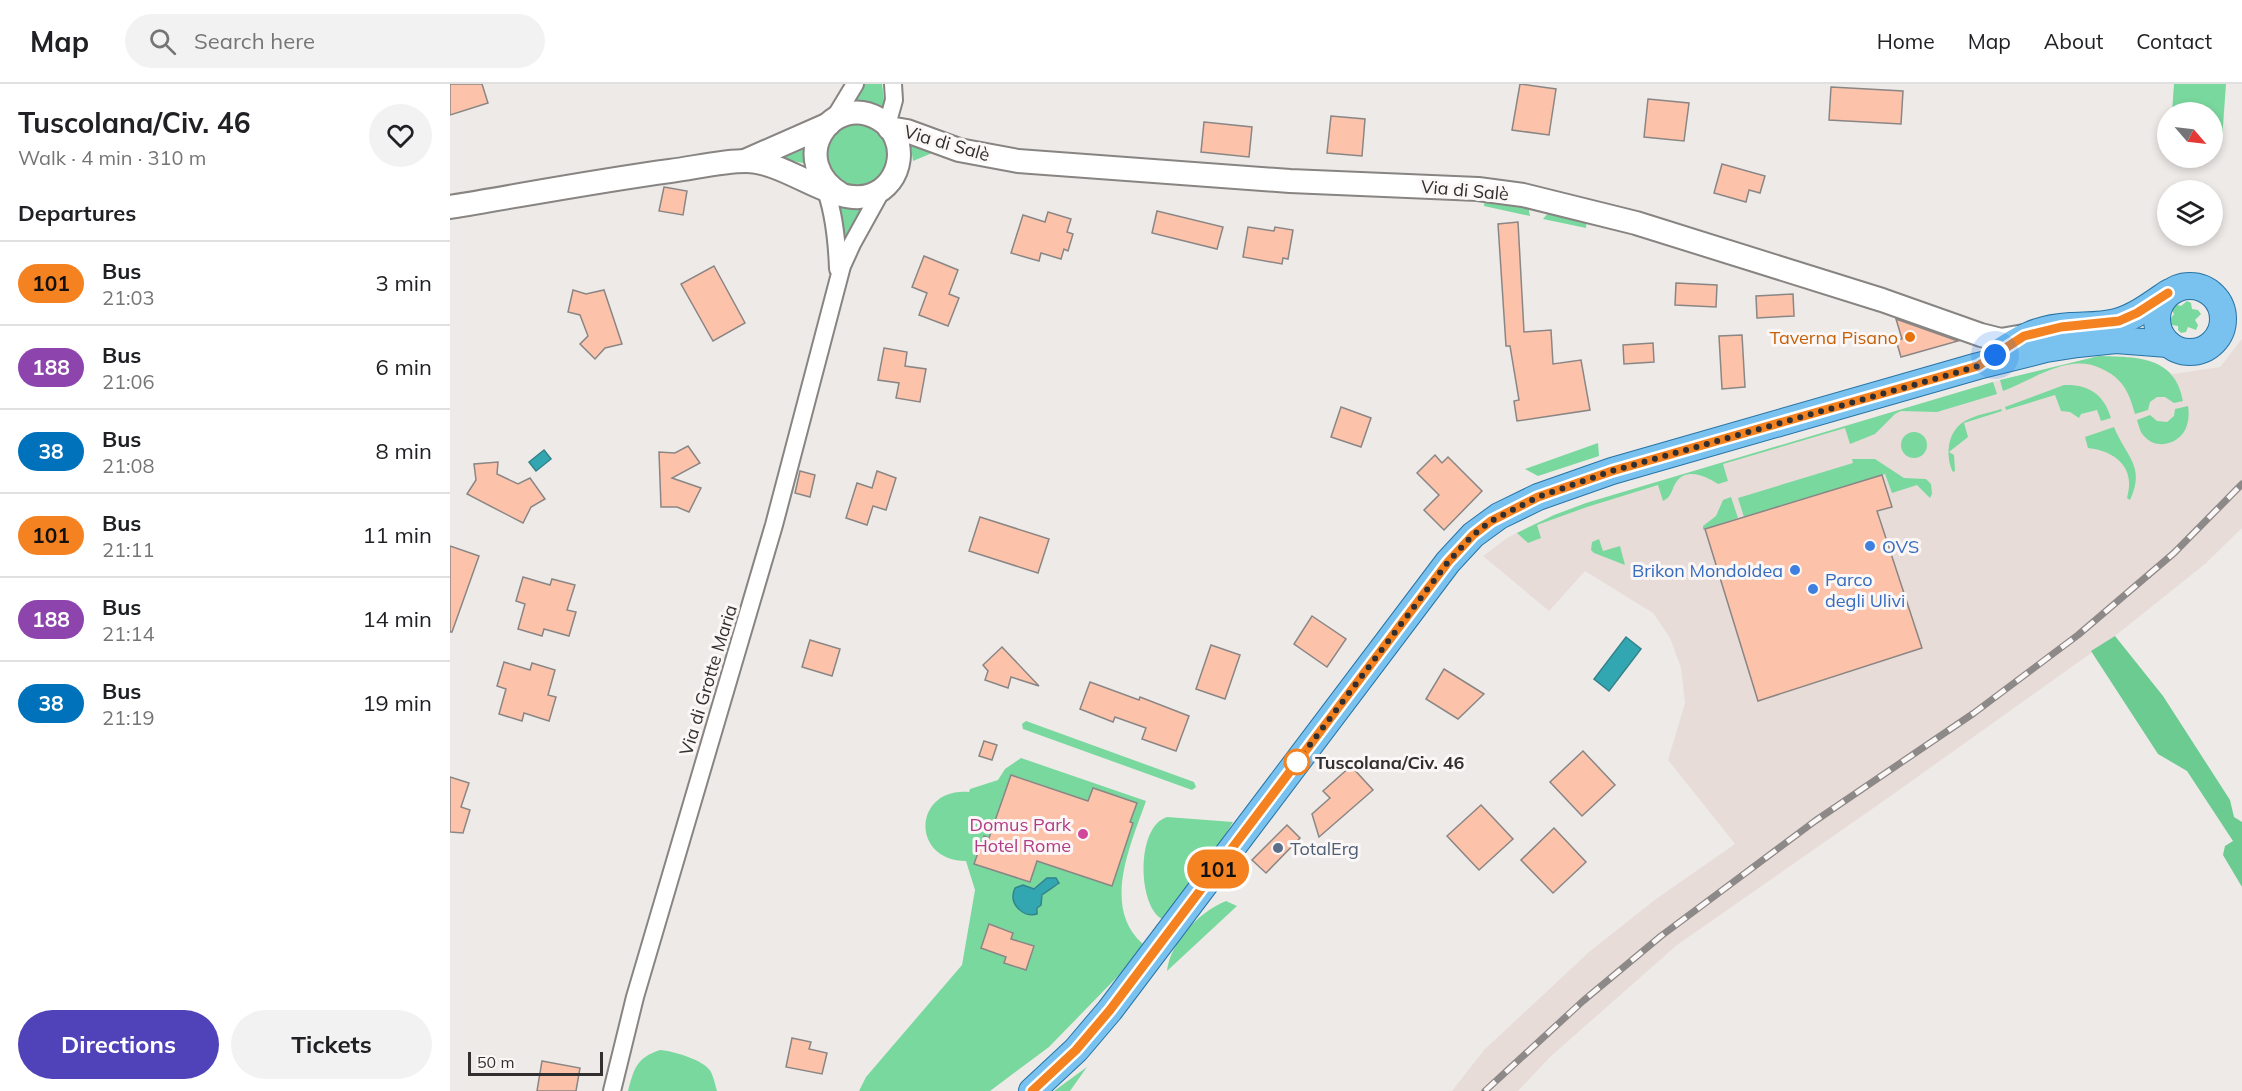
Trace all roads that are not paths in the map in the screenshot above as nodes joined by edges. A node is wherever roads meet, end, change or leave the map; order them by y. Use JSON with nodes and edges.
{"nodes":[{"id":1,"x":855,"y":84,"type":"edge"},
{"id":2,"x":893,"y":92,"type":"edge"},
{"id":3,"x":830,"y":123,"type":"junction"},
{"id":4,"x":895,"y":128,"type":"junction"},
{"id":5,"x":745,"y":161,"type":"junction"},
{"id":6,"x":829,"y":187,"type":"junction"},
{"id":7,"x":883,"y":188,"type":"junction"},
{"id":8,"x":450,"y":207,"type":"edge"},
{"id":9,"x":838,"y":279,"type":"junction"},
{"id":10,"x":2168,"y":293,"type":"junction"},
{"id":11,"x":2215,"y":296,"type":"junction"},
{"id":12,"x":2242,"y":298,"type":"edge"},
{"id":13,"x":2231,"y":330,"type":"edge"},
{"id":14,"x":2024,"y":336,"type":"junction"},
{"id":15,"x":2168,"y":344,"type":"junction"},
{"id":16,"x":1978,"y":366,"type":"junction"},
{"id":17,"x":612,"y":1091,"type":"edge"},
{"id":18,"x":1032,"y":1091,"type":"edge"}],
"edges":[{"from":1,"to":3,"type":"street"},
{"from":2,"to":4,"type":"street"},
{"from":3,"to":4,"type":"main road"},
{"from":3,"to":5,"type":"main road"},
{"from":3,"to":6,"type":"main road"},
{"from":4,"to":7,"type":"main road"},
{"from":4,"to":14,"type":"main road","name":"Via di Salè"},
{"from":5,"to":6,"type":"main road"},
{"from":5,"to":8,"type":"main road"},
{"from":6,"to":7,"type":"main road"},
{"from":6,"to":9,"type":"street","name":"Via di Grotte Maria"},
{"from":7,"to":9,"type":"street","name":"Via di Grotte Maria"},
{"from":9,"to":17,"type":"street","name":"Via di Grotte Maria"},
{"from":10,"to":11,"type":"main road"},
{"from":10,"to":14,"type":"main road"},
{"from":10,"to":15,"type":"main road"},
{"from":11,"to":12,"type":"main road"},
{"from":11,"to":13,"type":"main road"},
{"from":13,"to":15,"type":"main road"},
{"from":14,"to":16,"type":"main road"},
{"from":15,"to":16,"type":"main road"},
{"from":16,"to":18,"type":"main road"}]}
